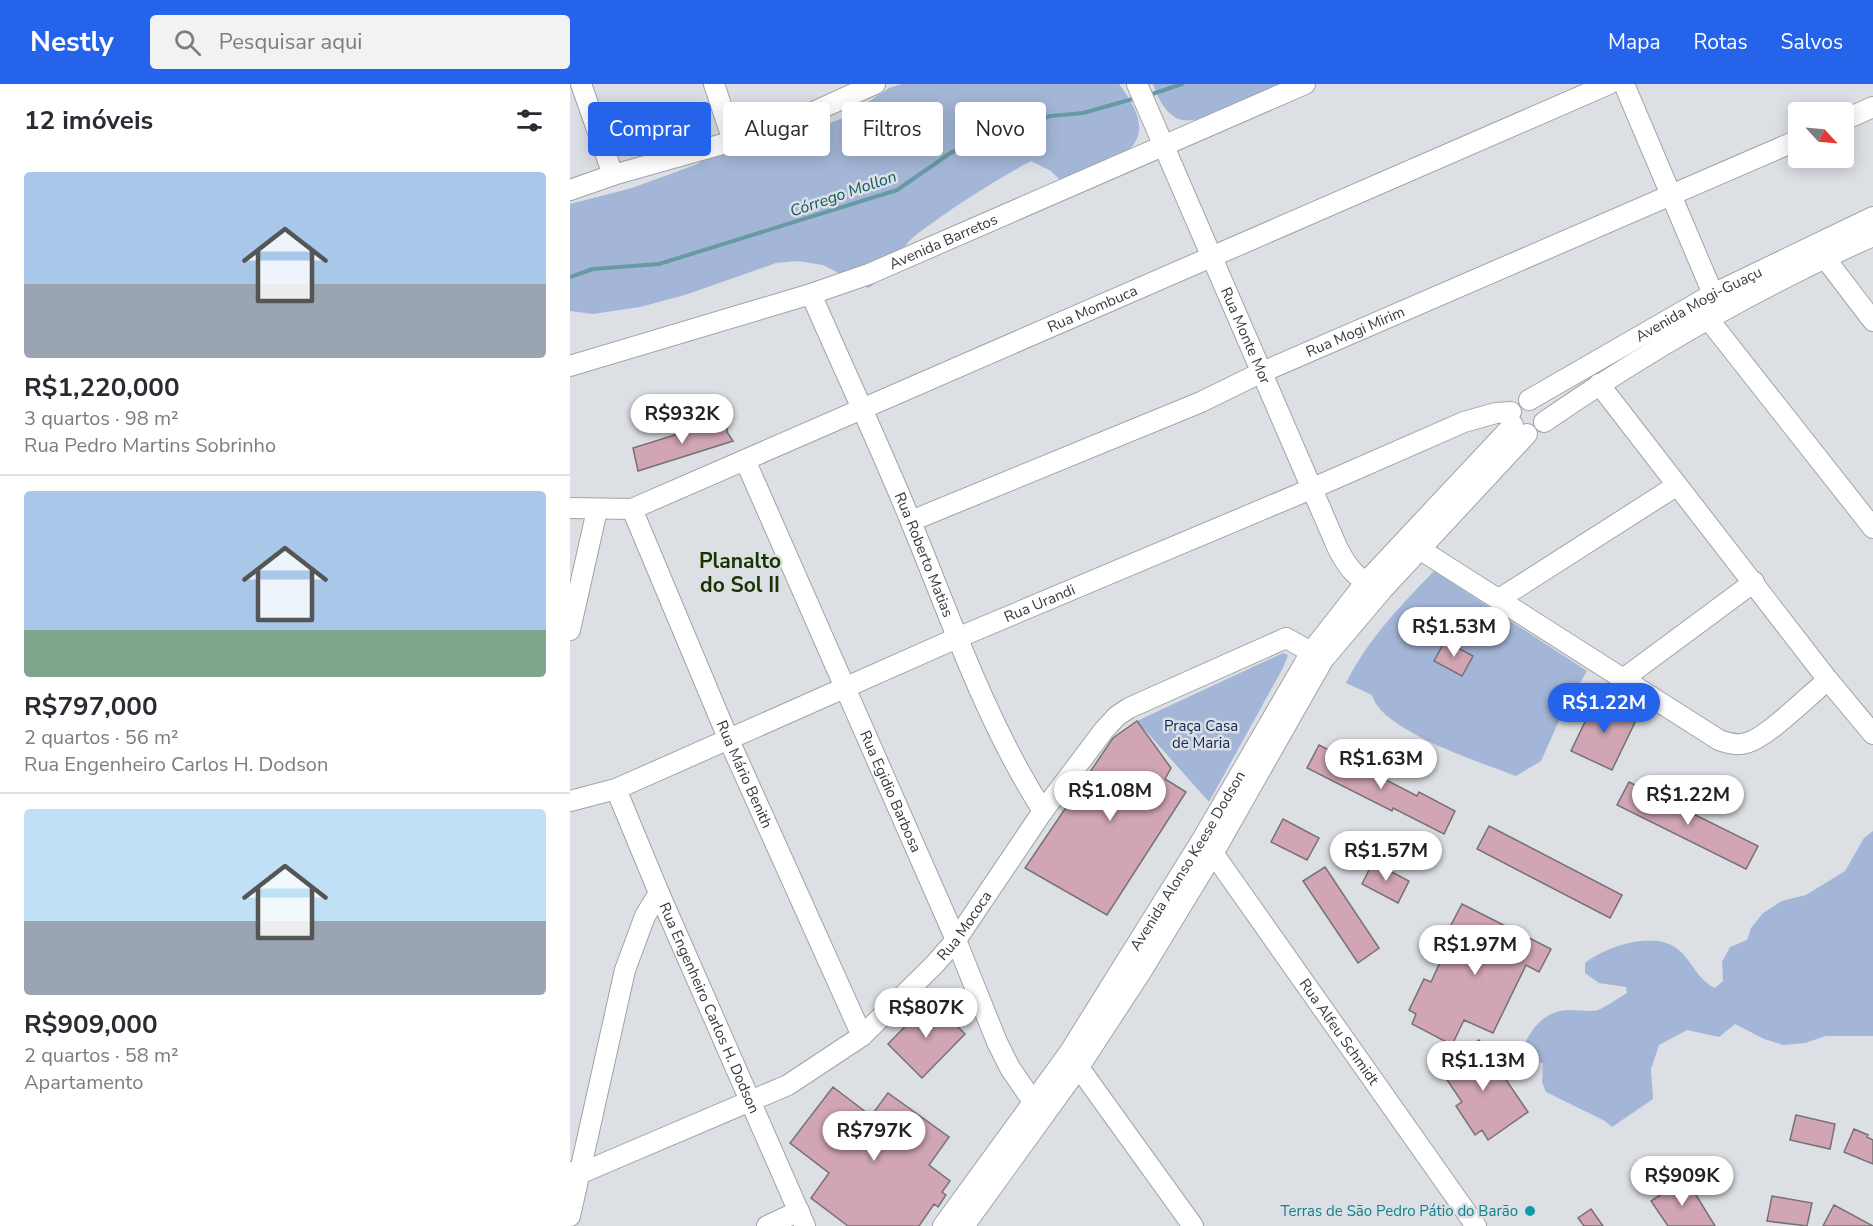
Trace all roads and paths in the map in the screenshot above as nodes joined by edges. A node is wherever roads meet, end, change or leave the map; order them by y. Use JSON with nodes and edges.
{"nodes":[{"id":1,"x":581,"y":84,"type":"edge"},
{"id":2,"x":714,"y":84,"type":"edge"},
{"id":3,"x":1137,"y":84,"type":"edge"},
{"id":4,"x":1305,"y":84,"type":"edge"},
{"id":5,"x":1609,"y":84,"type":"edge"},
{"id":6,"x":1624,"y":84,"type":"edge"},
{"id":7,"x":862,"y":86,"type":"edge"},
{"id":8,"x":830,"y":102,"type":"edge"},
{"id":9,"x":1873,"y":107,"type":"edge"},
{"id":10,"x":723,"y":111,"type":"edge"},
{"id":11,"x":1854,"y":116,"type":"edge"},
{"id":12,"x":1162,"y":139,"type":"junction"},
{"id":13,"x":723,"y":144,"type":"edge"},
{"id":14,"x":1788,"y":144,"type":"edge"},
{"id":15,"x":613,"y":175,"type":"junction"},
{"id":16,"x":570,"y":190,"type":"edge"},
{"id":17,"x":1670,"y":197,"type":"junction"},
{"id":18,"x":1873,"y":217,"type":"edge"},
{"id":19,"x":1873,"y":236,"type":"edge"},
{"id":20,"x":1819,"y":251,"type":"junction"},
{"id":21,"x":1213,"y":257,"type":"junction"},
{"id":22,"x":811,"y":294,"type":"junction"},
{"id":23,"x":1713,"y":294,"type":"junction"},
{"id":24,"x":1709,"y":320,"type":"junction"},
{"id":25,"x":1873,"y":321,"type":"edge"},
{"id":26,"x":570,"y":366,"type":"edge"},
{"id":27,"x":1260,"y":373,"type":"junction"},
{"id":28,"x":1599,"y":384,"type":"junction"},
{"id":29,"x":1530,"y":400,"type":"junction"},
{"id":30,"x":862,"y":411,"type":"junction"},
{"id":31,"x":1544,"y":422,"type":"junction"},
{"id":32,"x":1517,"y":423,"type":"junction"},
{"id":33,"x":746,"y":460,"type":"junction"},
{"id":34,"x":1676,"y":486,"type":"junction"},
{"id":35,"x":1311,"y":489,"type":"junction"},
{"id":36,"x":570,"y":508,"type":"edge"},
{"id":37,"x":632,"y":509,"type":"junction"},
{"id":38,"x":597,"y":510,"type":"junction"},
{"id":39,"x":911,"y":521,"type":"junction"},
{"id":40,"x":1873,"y":528,"type":"edge"},
{"id":41,"x":1421,"y":550,"type":"junction"},
{"id":42,"x":1754,"y":582,"type":"junction"},
{"id":43,"x":1374,"y":586,"type":"junction"},
{"id":44,"x":1498,"y":599,"type":"junction"},
{"id":45,"x":570,"y":630,"type":"edge"},
{"id":46,"x":957,"y":638,"type":"junction"},
{"id":47,"x":1311,"y":652,"type":"junction"},
{"id":48,"x":1623,"y":679,"type":"junction"},
{"id":49,"x":1828,"y":680,"type":"junction"},
{"id":50,"x":844,"y":688,"type":"junction"},
{"id":51,"x":1873,"y":734,"type":"edge"},
{"id":52,"x":728,"y":738,"type":"junction"},
{"id":53,"x":616,"y":789,"type":"junction"},
{"id":54,"x":570,"y":801,"type":"edge"},
{"id":55,"x":1042,"y":811,"type":"junction"},
{"id":56,"x":1208,"y":845,"type":"junction"},
{"id":57,"x":658,"y":893,"type":"junction"},
{"id":58,"x":956,"y":939,"type":"junction"},
{"id":59,"x":862,"y":1036,"type":"junction"},
{"id":60,"x":1074,"y":1060,"type":"junction"},
{"id":61,"x":751,"y":1102,"type":"junction"},
{"id":62,"x":1038,"y":1110,"type":"junction"},
{"id":63,"x":574,"y":1173,"type":"edge"},
{"id":64,"x":570,"y":1216,"type":"edge"},
{"id":65,"x":802,"y":1219,"type":"edge"},
{"id":66,"x":767,"y":1226,"type":"edge"},
{"id":67,"x":943,"y":1226,"type":"edge"},
{"id":68,"x":964,"y":1226,"type":"edge"},
{"id":69,"x":1193,"y":1226,"type":"edge"},
{"id":70,"x":1476,"y":1226,"type":"edge"}],
"edges":[{"from":1,"to":15,"type":"street"},
{"from":2,"to":10,"type":"street"},
{"from":3,"to":12,"type":"street","name":"Rua Monte Mor"},
{"from":4,"to":12,"type":"street","name":"Avenida Barretos"},
{"from":5,"to":21,"type":"street","name":"Rua Mombuca"},
{"from":6,"to":17,"type":"street"},
{"from":7,"to":8,"type":"street"},
{"from":9,"to":11,"type":"street"},
{"from":12,"to":21,"type":"street","name":"Rua Monte Mor"},
{"from":12,"to":22,"type":"street","name":"Avenida Barretos"},
{"from":13,"to":15,"type":"street"},
{"from":14,"to":17,"type":"street","name":"Rua Mogi Mirim"},
{"from":15,"to":16,"type":"street"},
{"from":17,"to":23,"type":"street"},
{"from":17,"to":27,"type":"street","name":"Rua Mogi Mirim"},
{"from":18,"to":20,"type":"street","name":"Avenida Mogi-Guaçu"},
{"from":19,"to":20,"type":"street","name":"Avenida Mogi-Guaçu"},
{"from":20,"to":23,"type":"street","name":"Avenida Mogi-Guaçu"},
{"from":20,"to":24,"type":"street","name":"Avenida Mogi-Guaçu"},
{"from":20,"to":25,"type":"street"},
{"from":21,"to":27,"type":"street","name":"Rua Monte Mor"},
{"from":21,"to":30,"type":"street","name":"Rua Mombuca"},
{"from":22,"to":26,"type":"street","name":"Avenida Barretos"},
{"from":22,"to":30,"type":"street","name":"Rua Roberto Matias"},
{"from":23,"to":29,"type":"street","name":"Avenida Mogi-Guaçu"},
{"from":24,"to":28,"type":"street","name":"Avenida Mogi-Guaçu"},
{"from":24,"to":40,"type":"street"},
{"from":27,"to":35,"type":"street","name":"Rua Monte Mor"},
{"from":27,"to":39,"type":"street","name":"Rua Mogi Mirim"},
{"from":28,"to":31,"type":"street","name":"Avenida Mogi-Guaçu"},
{"from":28,"to":34,"type":"street"},
{"from":29,"to":31,"type":"street"},
{"from":29,"to":32,"type":"street"},
{"from":30,"to":33,"type":"street","name":"Rua Mombuca"},
{"from":30,"to":39,"type":"street","name":"Rua Roberto Matias"},
{"from":31,"to":32,"type":"street"},
{"from":32,"to":35,"type":"street","name":"Rua Urandi"},
{"from":32,"to":41,"type":"street","name":"Avenida Alonso Keese Dodson"},
{"from":32,"to":43,"type":"street","name":"Avenida Alonso Keese Dodson"},
{"from":33,"to":37,"type":"street","name":"Rua Mombuca"},
{"from":33,"to":50,"type":"street","name":"Rua Egidio Barbosa"},
{"from":34,"to":42,"type":"street"},
{"from":34,"to":44,"type":"street"},
{"from":35,"to":43,"type":"street","name":"Rua Monte Mor"},
{"from":35,"to":46,"type":"street","name":"Rua Urandi"},
{"from":36,"to":38,"type":"street","name":"Rua Mombuca"},
{"from":37,"to":38,"type":"street","name":"Rua Mombuca"},
{"from":37,"to":52,"type":"street","name":"Rua Mário Benith"},
{"from":38,"to":45,"type":"street"},
{"from":39,"to":46,"type":"street","name":"Rua Roberto Matias"},
{"from":41,"to":43,"type":"street","name":"Avenida Alonso Keese Dodson"},
{"from":41,"to":44,"type":"street"},
{"from":42,"to":48,"type":"street"},
{"from":42,"to":49,"type":"street"},
{"from":43,"to":47,"type":"street","name":"Avenida Alonso Keese Dodson"},
{"from":43,"to":56,"type":"street","name":"Avenida Alonso Keese Dodson"},
{"from":44,"to":48,"type":"street"},
{"from":46,"to":50,"type":"street","name":"Rua Urandi"},
{"from":46,"to":55,"type":"street","name":"Rua Roberto Matias"},
{"from":47,"to":55,"type":"street","name":"Rua Mococa"},
{"from":47,"to":56,"type":"street","name":"Avenida Alonso Keese Dodson"},
{"from":48,"to":49,"type":"street"},
{"from":49,"to":51,"type":"street"},
{"from":50,"to":52,"type":"street","name":"Rua Urandi"},
{"from":50,"to":58,"type":"street","name":"Rua Egidio Barbosa"},
{"from":52,"to":53,"type":"street","name":"Rua Urandi"},
{"from":52,"to":59,"type":"street","name":"Rua Mário Benith"},
{"from":53,"to":54,"type":"street","name":"Rua Urandi"},
{"from":53,"to":57,"type":"street","name":"Rua Engenheiro Carlos H. Dodson"},
{"from":55,"to":58,"type":"street","name":"Rua Mococa"},
{"from":56,"to":60,"type":"street","name":"Avenida Alonso Keese Dodson"},
{"from":56,"to":70,"type":"street","name":"Rua Alfeu Schmidt"},
{"from":57,"to":61,"type":"street","name":"Rua Engenheiro Carlos H. Dodson"},
{"from":57,"to":63,"type":"street"},
{"from":58,"to":59,"type":"street","name":"Rua Mococa"},
{"from":58,"to":62,"type":"street","name":"Rua Egidio Barbosa"},
{"from":59,"to":61,"type":"street","name":"Rua Mococa"},
{"from":60,"to":62,"type":"street","name":"Avenida Alonso Keese Dodson"},
{"from":60,"to":69,"type":"street"},
{"from":61,"to":63,"type":"street","name":"Rua Mococa"},
{"from":61,"to":65,"type":"street","name":"Rua Engenheiro Carlos H. Dodson"},
{"from":62,"to":67,"type":"street","name":"Avenida Alonso Keese Dodson"},
{"from":62,"to":68,"type":"street","name":"Avenida Alonso Keese Dodson"},
{"from":63,"to":64,"type":"street"},
{"from":65,"to":66,"type":"street"}]}
